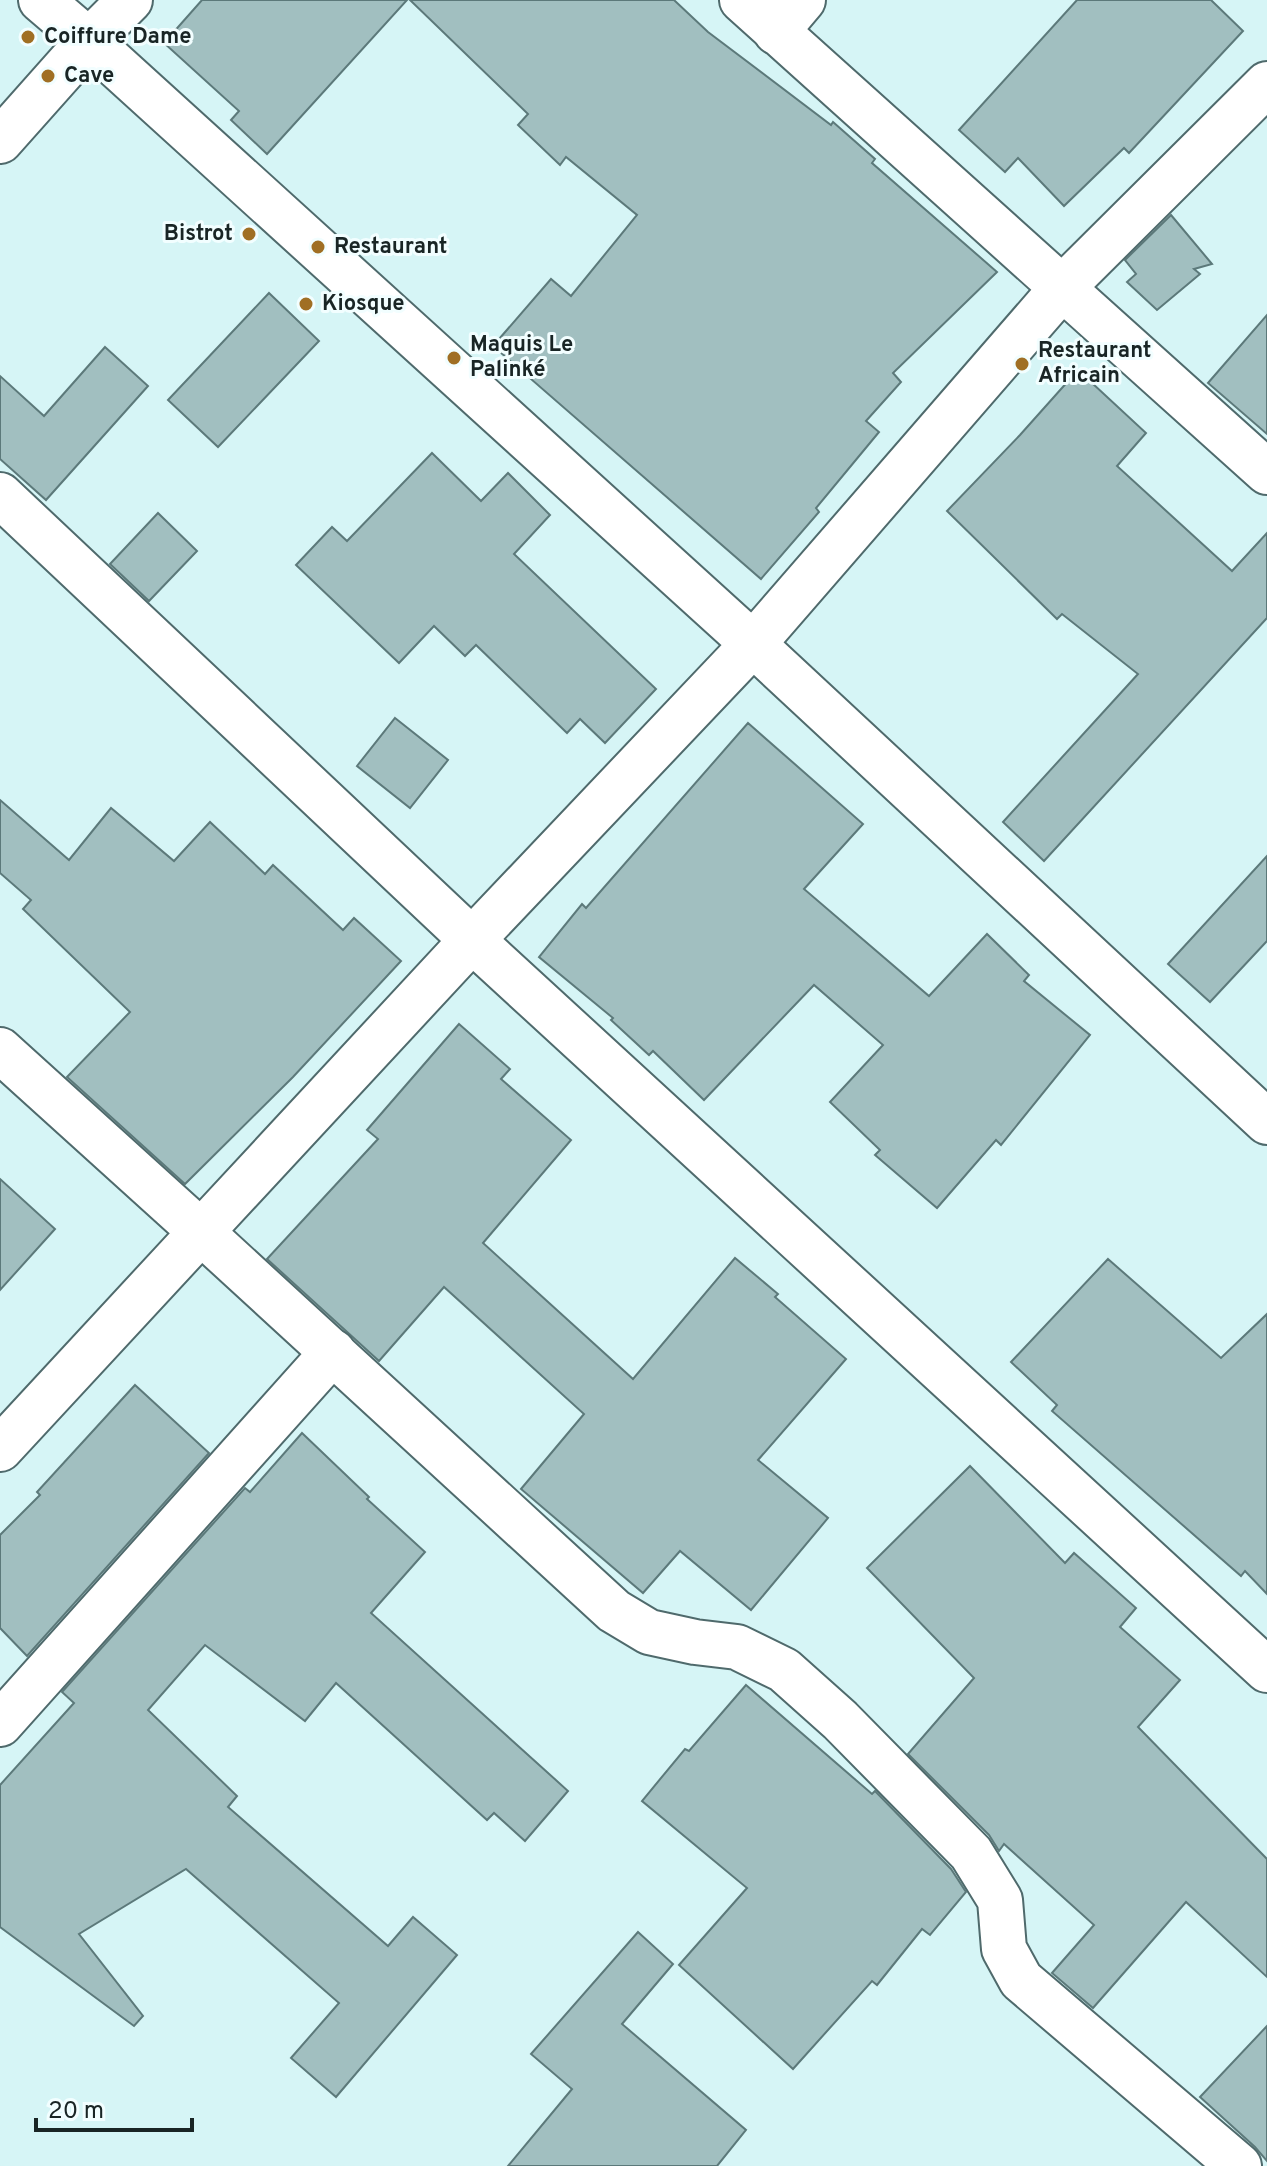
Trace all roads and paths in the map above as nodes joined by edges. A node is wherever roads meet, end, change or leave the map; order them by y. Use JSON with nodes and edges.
{"nodes":[{"id":1,"x":41,"y":0,"type":"edge"},
{"id":2,"x":130,"y":0,"type":"edge"},
{"id":3,"x":742,"y":0,"type":"edge"},
{"id":4,"x":790,"y":16,"type":"edge"},
{"id":5,"x":89,"y":41,"type":"junction"},
{"id":6,"x":1267,"y":84,"type":"edge"},
{"id":7,"x":0,"y":141,"type":"edge"},
{"id":8,"x":1062,"y":288,"type":"junction"},
{"id":9,"x":1267,"y":472,"type":"edge"},
{"id":10,"x":0,"y":495,"type":"edge"},
{"id":11,"x":753,"y":644,"type":"junction"},
{"id":12,"x":472,"y":940,"type":"junction"},
{"id":13,"x":0,"y":1050,"type":"edge"},
{"id":14,"x":1267,"y":1122,"type":"edge"},
{"id":15,"x":201,"y":1232,"type":"junction"},
{"id":16,"x":333,"y":1352,"type":"junction"},
{"id":17,"x":0,"y":1449,"type":"edge"},
{"id":18,"x":1267,"y":1670,"type":"edge"},
{"id":19,"x":0,"y":1724,"type":"edge"},
{"id":20,"x":1239,"y":2166,"type":"edge"}],
"edges":[{"from":1,"to":5,"type":"street"},
{"from":2,"to":5,"type":"street"},
{"from":3,"to":4,"type":"street"},
{"from":4,"to":8,"type":"street"},
{"from":5,"to":7,"type":"street"},
{"from":5,"to":11,"type":"street"},
{"from":6,"to":8,"type":"street"},
{"from":8,"to":9,"type":"street"},
{"from":8,"to":11,"type":"street"},
{"from":10,"to":12,"type":"street"},
{"from":11,"to":12,"type":"street"},
{"from":11,"to":14,"type":"street"},
{"from":12,"to":15,"type":"street"},
{"from":12,"to":18,"type":"street"},
{"from":13,"to":15,"type":"street"},
{"from":15,"to":16,"type":"street"},
{"from":15,"to":17,"type":"street"},
{"from":16,"to":19,"type":"street"},
{"from":16,"to":20,"type":"street"}]}
